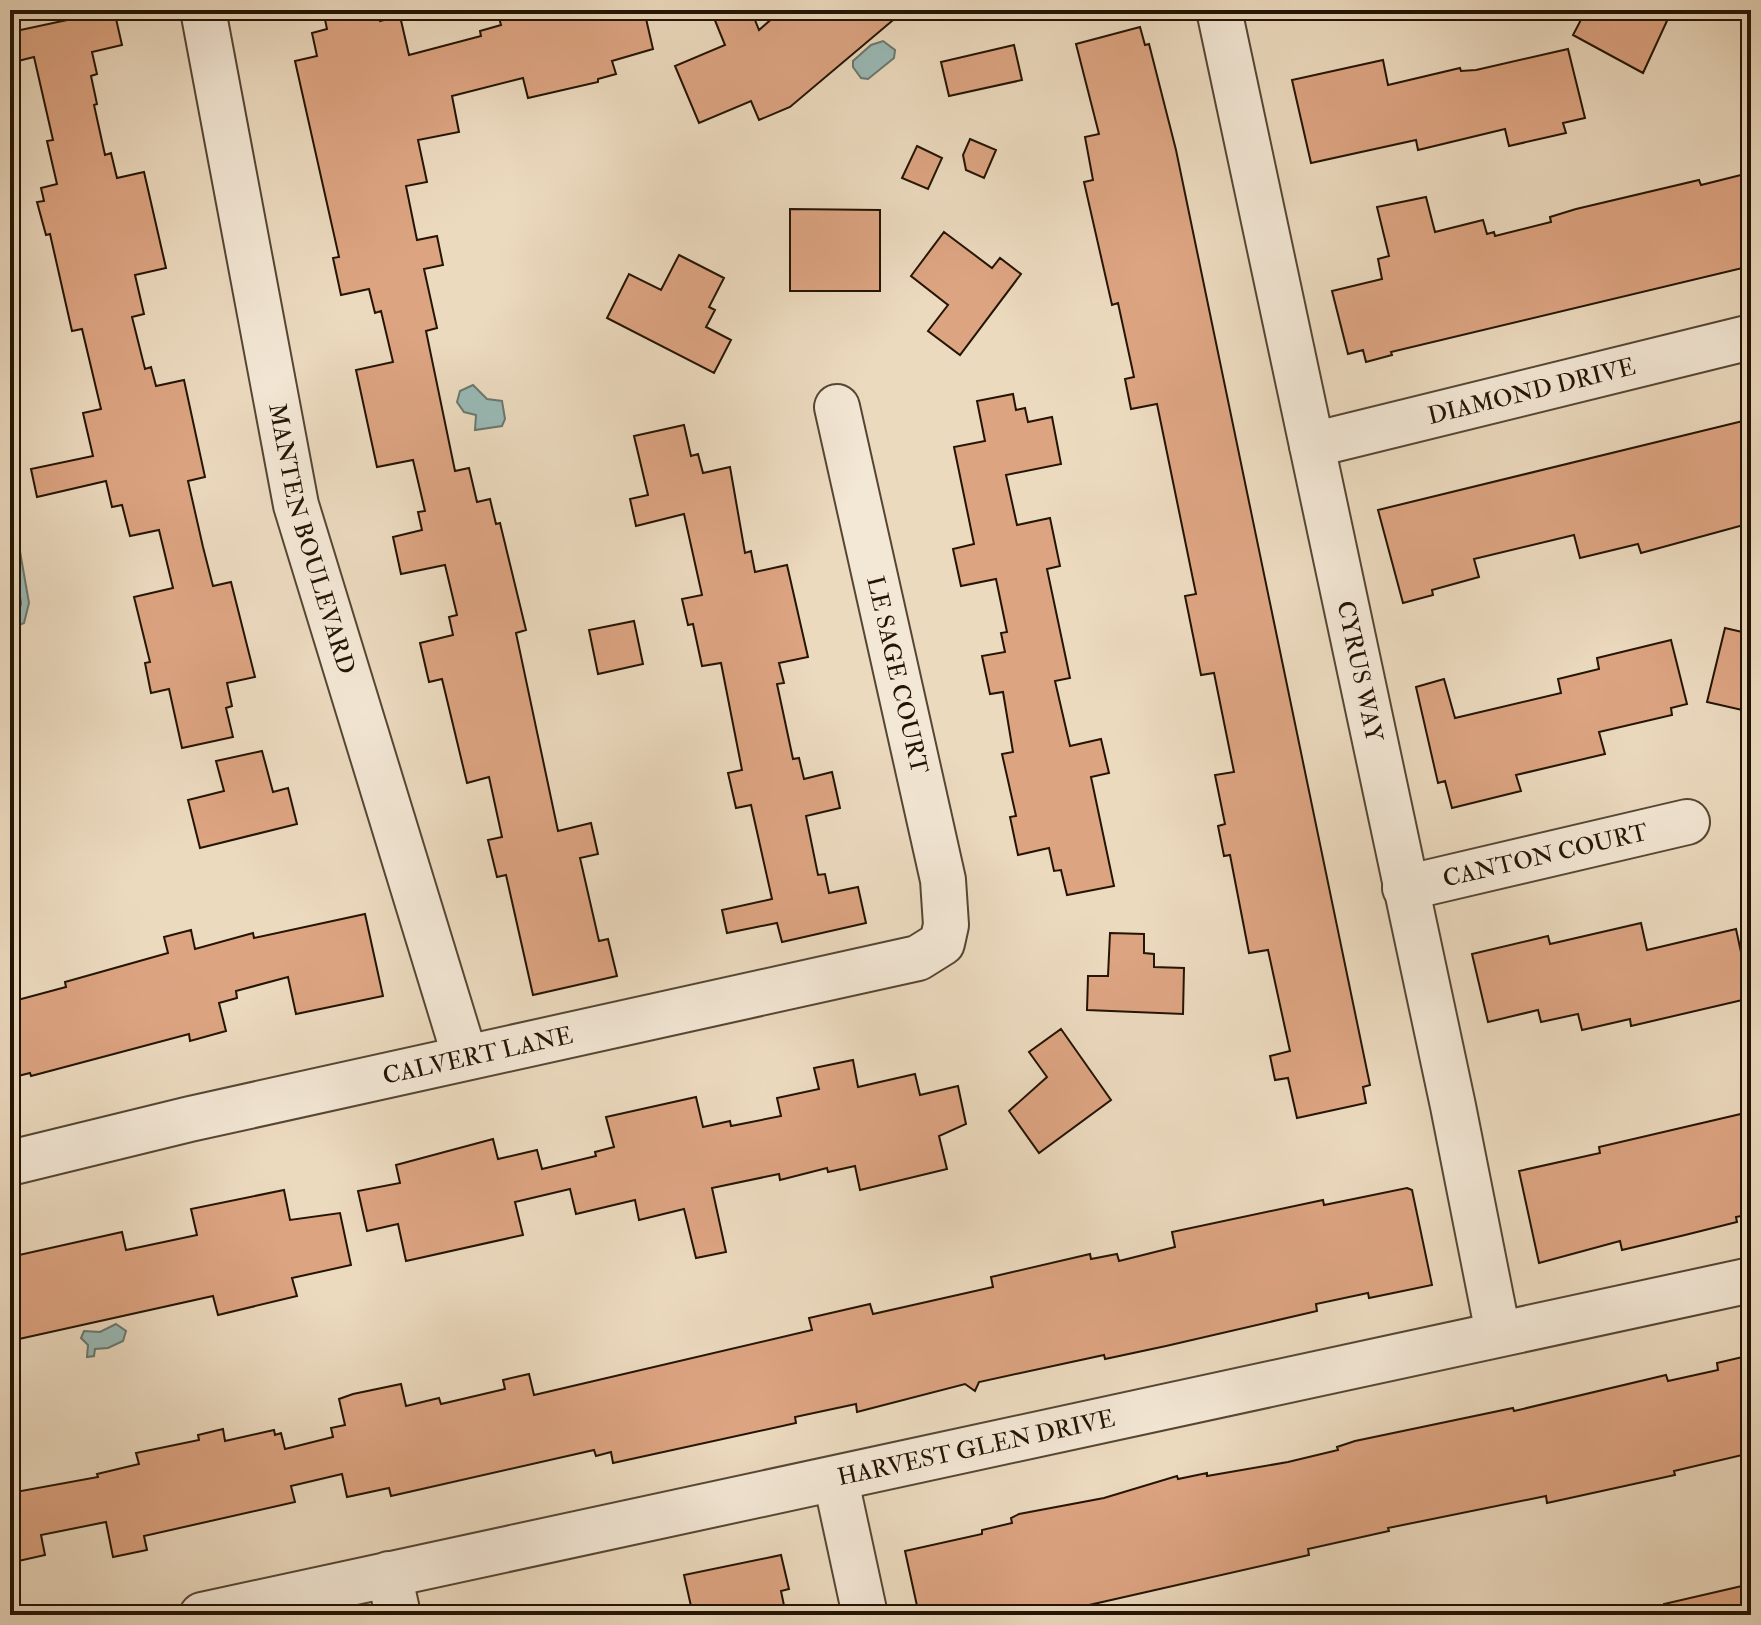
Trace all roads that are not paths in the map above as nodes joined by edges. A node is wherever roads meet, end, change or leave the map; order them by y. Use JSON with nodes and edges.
{"nodes":[{"id":1,"x":203,"y":10,"type":"edge"},
{"id":2,"x":1231,"y":13,"type":"edge"},
{"id":3,"x":1751,"y":337,"type":"edge"},
{"id":4,"x":837,"y":407,"type":"dead end"},
{"id":5,"x":1312,"y":445,"type":"junction"},
{"id":6,"x":1687,"y":822,"type":"dead end"},
{"id":7,"x":1405,"y":888,"type":"junction"},
{"id":8,"x":942,"y":943,"type":"joint"},
{"id":9,"x":465,"y":1057,"type":"junction"},
{"id":10,"x":10,"y":1163,"type":"edge"},
{"id":11,"x":1751,"y":1280,"type":"edge"},
{"id":12,"x":1498,"y":1333,"type":"junction"},
{"id":13,"x":836,"y":1481,"type":"junction"},
{"id":14,"x":394,"y":1594,"type":"edge"},
{"id":15,"x":202,"y":1615,"type":"edge"},
{"id":16,"x":865,"y":1615,"type":"edge"}],
"edges":[{"from":1,"to":9,"type":"street","name":"MANTEN BOULEVARD"},
{"from":2,"to":5,"type":"street","name":"CYRUS WAY"},
{"from":3,"to":5,"type":"street","name":"DIAMOND DRIVE"},
{"from":4,"to":8,"type":"street","name":"LE SAGE COURT"},
{"from":5,"to":7,"type":"street","name":"CYRUS WAY"},
{"from":6,"to":7,"type":"street","name":"CANTON COURT"},
{"from":7,"to":12,"type":"street","name":"CYRUS WAY"},
{"from":8,"to":9,"type":"street","name":"CALVERT LANE"},
{"from":9,"to":10,"type":"street","name":"CALVERT LANE"},
{"from":11,"to":12,"type":"street","name":"HARVEST GLEN DRIVE"},
{"from":12,"to":13,"type":"street","name":"HARVEST GLEN DRIVE"},
{"from":13,"to":14,"type":"street","name":"HARVEST GLEN DRIVE"},
{"from":13,"to":16,"type":"street"},
{"from":14,"to":15,"type":"street","name":"HARVEST GLEN DRIVE"}]}
